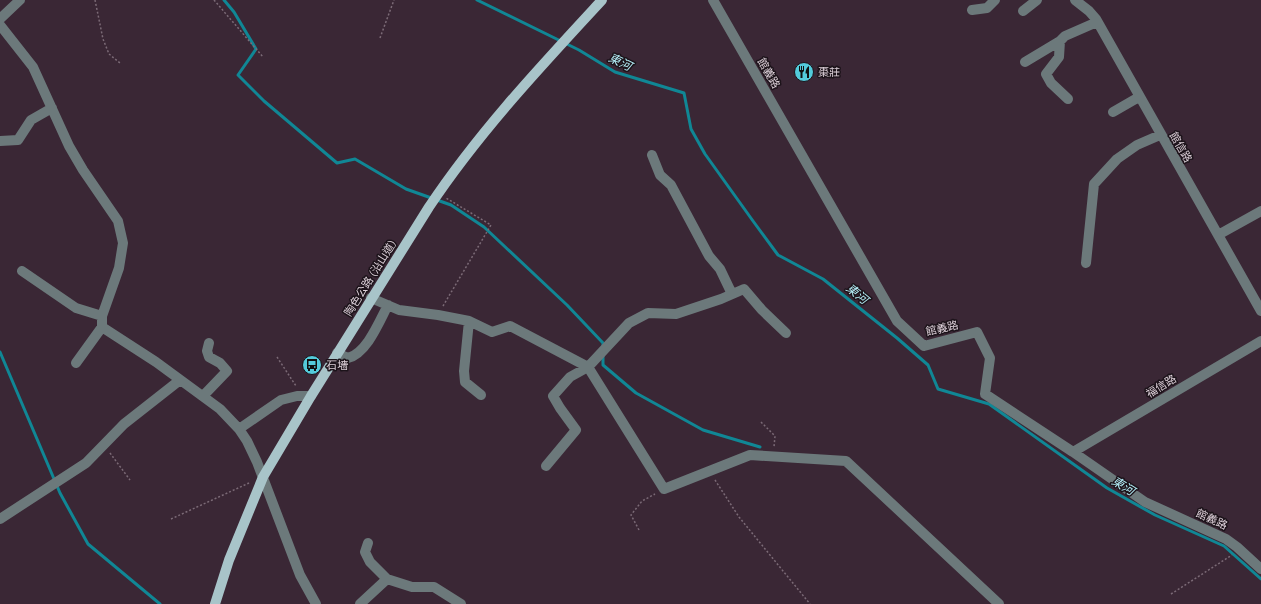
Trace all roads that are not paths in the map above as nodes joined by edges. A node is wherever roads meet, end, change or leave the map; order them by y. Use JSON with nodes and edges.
{"nodes":[{"id":1,"x":20,"y":0,"type":"edge"},
{"id":2,"x":602,"y":0,"type":"edge"},
{"id":3,"x":713,"y":0,"type":"edge"},
{"id":4,"x":994,"y":0,"type":"edge"},
{"id":5,"x":1037,"y":0,"type":"edge"},
{"id":6,"x":1075,"y":0,"type":"edge"},
{"id":7,"x":972,"y":10,"type":"dead end"},
{"id":8,"x":1023,"y":11,"type":"dead end"},
{"id":9,"x":0,"y":19,"type":"edge"},
{"id":10,"x":1097,"y":22,"type":"junction"},
{"id":11,"x":0,"y":25,"type":"edge"},
{"id":12,"x":1060,"y":41,"type":"junction"},
{"id":13,"x":1025,"y":62,"type":"dead end"},
{"id":14,"x":1139,"y":96,"type":"junction"},
{"id":15,"x":1068,"y":99,"type":"dead end"},
{"id":16,"x":52,"y":108,"type":"junction"},
{"id":17,"x":1113,"y":112,"type":"dead end"},
{"id":18,"x":1160,"y":135,"type":"junction"},
{"id":19,"x":0,"y":141,"type":"edge"},
{"id":20,"x":652,"y":155,"type":"dead end"},
{"id":21,"x":1261,"y":211,"type":"edge"},
{"id":22,"x":1218,"y":235,"type":"junction"},
{"id":23,"x":1086,"y":263,"type":"dead end"},
{"id":24,"x":22,"y":271,"type":"dead end"},
{"id":25,"x":732,"y":294,"type":"junction"},
{"id":26,"x":371,"y":298,"type":"junction"},
{"id":27,"x":388,"y":306,"type":"junction"},
{"id":28,"x":1261,"y":311,"type":"edge"},
{"id":29,"x":102,"y":316,"type":"junction"},
{"id":30,"x":470,"y":322,"type":"junction"},
{"id":31,"x":102,"y":327,"type":"junction"},
{"id":32,"x":786,"y":333,"type":"dead end"},
{"id":33,"x":1261,"y":341,"type":"edge"},
{"id":34,"x":209,"y":343,"type":"dead end"},
{"id":35,"x":337,"y":353,"type":"junction"},
{"id":36,"x":76,"y":363,"type":"dead end"},
{"id":37,"x":588,"y":367,"type":"junction"},
{"id":38,"x":180,"y":380,"type":"junction"},
{"id":39,"x":481,"y":395,"type":"dead end"},
{"id":40,"x":203,"y":396,"type":"junction"},
{"id":41,"x":311,"y":396,"type":"junction"},
{"id":42,"x":239,"y":429,"type":"junction"},
{"id":43,"x":1073,"y":452,"type":"junction"},
{"id":44,"x":546,"y":466,"type":"dead end"},
{"id":45,"x":263,"y":477,"type":"junction"},
{"id":46,"x":0,"y":519,"type":"edge"},
{"id":47,"x":368,"y":543,"type":"dead end"},
{"id":48,"x":1261,"y":569,"type":"edge"},
{"id":49,"x":386,"y":579,"type":"junction"},
{"id":50,"x":216,"y":604,"type":"edge"},
{"id":51,"x":316,"y":604,"type":"edge"},
{"id":52,"x":360,"y":604,"type":"edge"},
{"id":53,"x":461,"y":604,"type":"edge"},
{"id":54,"x":999,"y":604,"type":"edge"}],
"edges":[{"from":1,"to":9,"type":"street"},
{"from":2,"to":26,"type":"main road","name":"陶色公路 (沿山道)"},
{"from":3,"to":43,"type":"street","name":"館義路"},
{"from":4,"to":7,"type":"street"},
{"from":5,"to":8,"type":"street"},
{"from":6,"to":10,"type":"street","name":"館信路"},
{"from":10,"to":12,"type":"street"},
{"from":10,"to":14,"type":"street","name":"館信路"},
{"from":11,"to":16,"type":"street"},
{"from":12,"to":13,"type":"street"},
{"from":12,"to":15,"type":"street"},
{"from":14,"to":17,"type":"street"},
{"from":14,"to":18,"type":"street","name":"館信路"},
{"from":16,"to":19,"type":"street"},
{"from":16,"to":29,"type":"street"},
{"from":18,"to":22,"type":"street","name":"館信路"},
{"from":18,"to":23,"type":"street"},
{"from":20,"to":25,"type":"street"},
{"from":21,"to":22,"type":"street"},
{"from":22,"to":28,"type":"street","name":"館信路"},
{"from":24,"to":29,"type":"street"},
{"from":25,"to":32,"type":"street"},
{"from":25,"to":37,"type":"street"},
{"from":26,"to":27,"type":"street"},
{"from":26,"to":35,"type":"main road","name":"陶色公路 (沿山道)"},
{"from":27,"to":30,"type":"street"},
{"from":27,"to":35,"type":"street"},
{"from":29,"to":31,"type":"street"},
{"from":30,"to":37,"type":"street"},
{"from":30,"to":39,"type":"street"},
{"from":31,"to":36,"type":"street"},
{"from":31,"to":38,"type":"street"},
{"from":33,"to":43,"type":"street","name":"福信路"},
{"from":34,"to":40,"type":"street"},
{"from":35,"to":41,"type":"main road","name":"陶色公路 (沿山道)"},
{"from":37,"to":44,"type":"street"},
{"from":37,"to":54,"type":"street"},
{"from":38,"to":40,"type":"street"},
{"from":38,"to":46,"type":"street"},
{"from":40,"to":42,"type":"street"},
{"from":41,"to":42,"type":"street"},
{"from":41,"to":45,"type":"main road","name":"陶色公路 (沿山道)"},
{"from":42,"to":45,"type":"street"},
{"from":43,"to":48,"type":"street","name":"館義路"},
{"from":45,"to":50,"type":"main road","name":"陶色公路 (沿山道)"},
{"from":45,"to":51,"type":"street"},
{"from":47,"to":49,"type":"street"},
{"from":49,"to":52,"type":"street"},
{"from":49,"to":53,"type":"street"}]}
